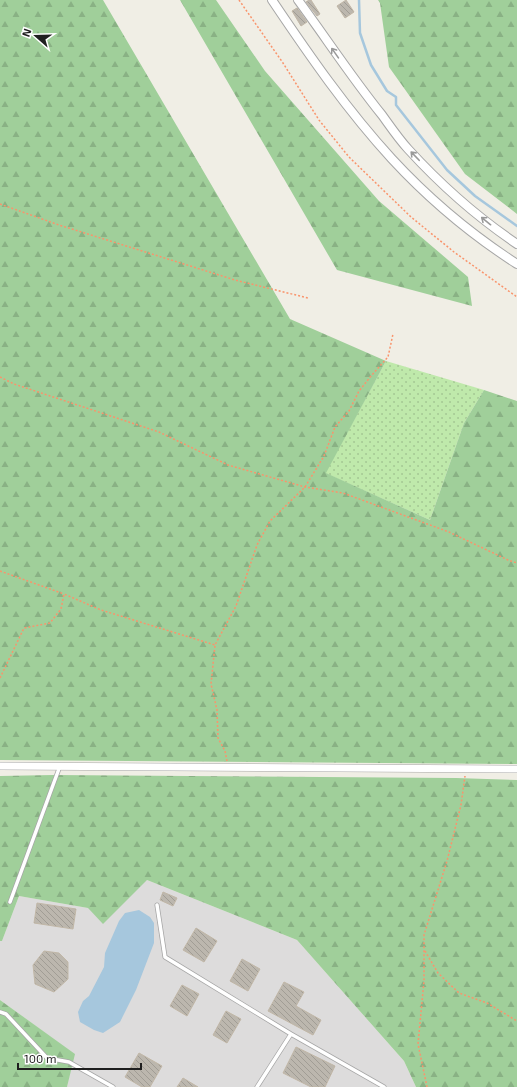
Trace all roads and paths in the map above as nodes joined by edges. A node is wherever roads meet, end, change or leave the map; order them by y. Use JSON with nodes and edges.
{"nodes":[{"id":1,"x":239,"y":0,"type":"edge"},
{"id":2,"x":272,"y":0,"type":"edge"},
{"id":3,"x":298,"y":0,"type":"edge"},
{"id":4,"x":0,"y":204,"type":"edge"},
{"id":5,"x":517,"y":244,"type":"edge"},
{"id":6,"x":517,"y":264,"type":"edge"},
{"id":7,"x":517,"y":297,"type":"edge"},
{"id":8,"x":308,"y":298,"type":"dead end"},
{"id":9,"x":393,"y":334,"type":"dead end"},
{"id":10,"x":0,"y":376,"type":"edge"},
{"id":11,"x":305,"y":487,"type":"junction"},
{"id":12,"x":517,"y":563,"type":"edge"},
{"id":13,"x":0,"y":571,"type":"edge"},
{"id":14,"x":64,"y":594,"type":"junction"},
{"id":15,"x":215,"y":645,"type":"junction"},
{"id":16,"x":0,"y":678,"type":"edge"},
{"id":17,"x":60,"y":765,"type":"junction"},
{"id":18,"x":0,"y":766,"type":"edge"},
{"id":19,"x":229,"y":767,"type":"junction"},
{"id":20,"x":466,"y":768,"type":"junction"},
{"id":21,"x":517,"y":769,"type":"edge"},
{"id":22,"x":10,"y":902,"type":"dead end"},
{"id":23,"x":157,"y":905,"type":"dead end"},
{"id":24,"x":424,"y":949,"type":"junction"},
{"id":25,"x":0,"y":1012,"type":"edge"},
{"id":26,"x":517,"y":1021,"type":"edge"},
{"id":27,"x":291,"y":1034,"type":"junction"},
{"id":28,"x":113,"y":1087,"type":"edge"},
{"id":29,"x":257,"y":1087,"type":"edge"},
{"id":30,"x":384,"y":1087,"type":"edge"},
{"id":31,"x":427,"y":1087,"type":"edge"}],
"edges":[{"from":1,"to":7,"type":"path"},
{"from":2,"to":6,"type":"street"},
{"from":5,"to":3,"type":"street","one_way":true},
{"from":4,"to":8,"type":"path"},
{"from":9,"to":11,"type":"path"},
{"from":10,"to":11,"type":"path"},
{"from":11,"to":12,"type":"path"},
{"from":11,"to":15,"type":"path"},
{"from":13,"to":14,"type":"path"},
{"from":14,"to":15,"type":"path"},
{"from":14,"to":16,"type":"path"},
{"from":15,"to":19,"type":"path"},
{"from":17,"to":18,"type":"street"},
{"from":17,"to":19,"type":"street"},
{"from":17,"to":22,"type":"lane"},
{"from":19,"to":20,"type":"street"},
{"from":20,"to":21,"type":"street"},
{"from":20,"to":24,"type":"path"},
{"from":23,"to":27,"type":"lane"},
{"from":24,"to":26,"type":"path"},
{"from":24,"to":31,"type":"path"},
{"from":25,"to":28,"type":"lane"},
{"from":27,"to":29,"type":"lane"},
{"from":27,"to":30,"type":"lane"}]}
